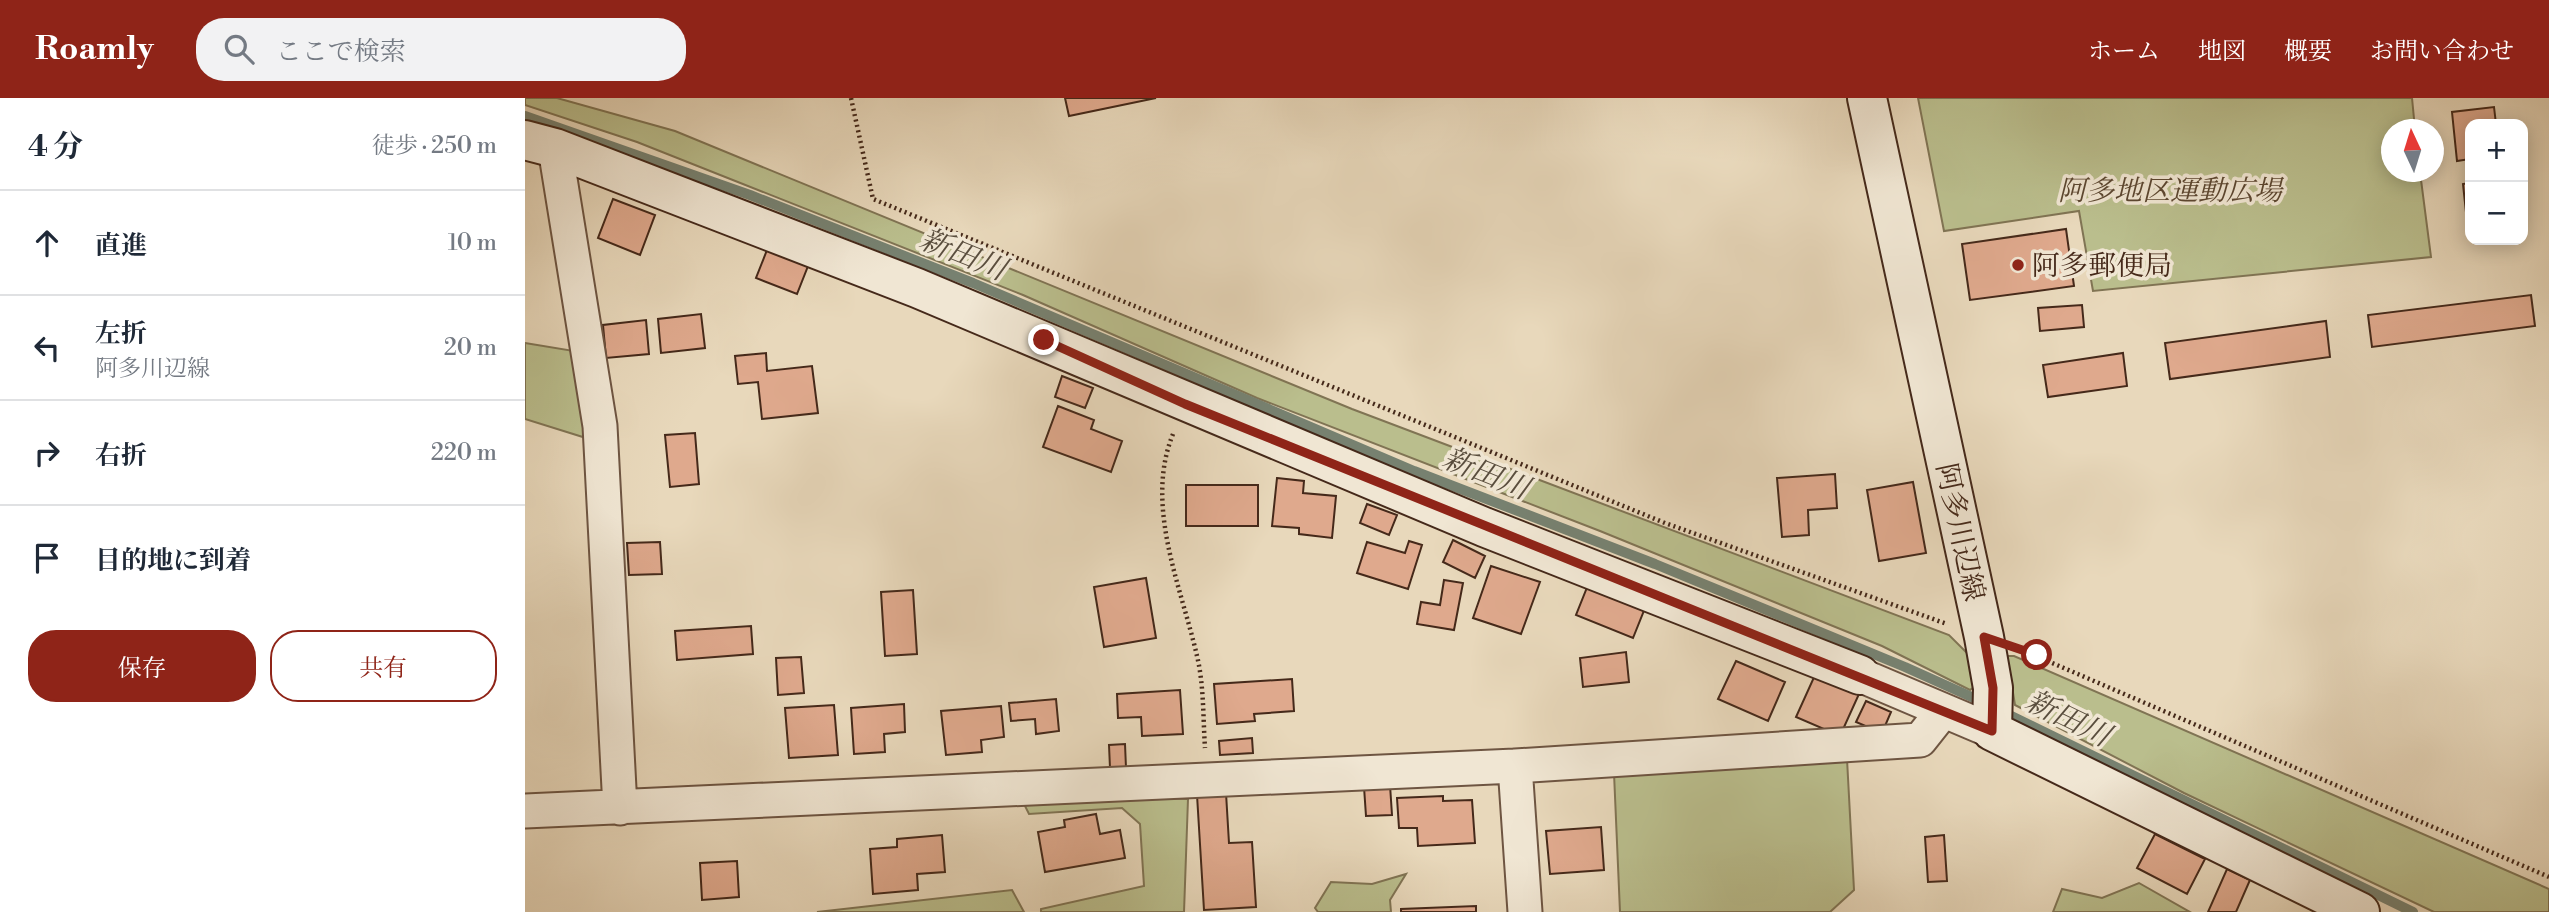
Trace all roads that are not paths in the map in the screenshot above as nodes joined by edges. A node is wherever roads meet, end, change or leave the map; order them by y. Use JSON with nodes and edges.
{"nodes":[{"id":1,"x":1867,"y":98,"type":"edge"},
{"id":2,"x":540,"y":144,"type":"edge"},
{"id":3,"x":1860,"y":675,"type":"joint"},
{"id":4,"x":1943,"y":711,"type":"junction"},
{"id":5,"x":1993,"y":715,"type":"junction"},
{"id":6,"x":1515,"y":766,"type":"junction"},
{"id":7,"x":620,"y":808,"type":"junction"},
{"id":8,"x":525,"y":811,"type":"edge"},
{"id":9,"x":1525,"y":912,"type":"edge"},
{"id":10,"x":2360,"y":912,"type":"edge"}],
"edges":[{"from":1,"to":5,"type":"street","name":"阿多川辺線"},
{"from":2,"to":3,"type":"street"},
{"from":2,"to":7,"type":"street"},
{"from":3,"to":4,"type":"street"},
{"from":4,"to":5,"type":"street"},
{"from":4,"to":6,"type":"street"},
{"from":5,"to":10,"type":"street"},
{"from":6,"to":7,"type":"street"},
{"from":6,"to":9,"type":"street"},
{"from":7,"to":8,"type":"street"}]}
